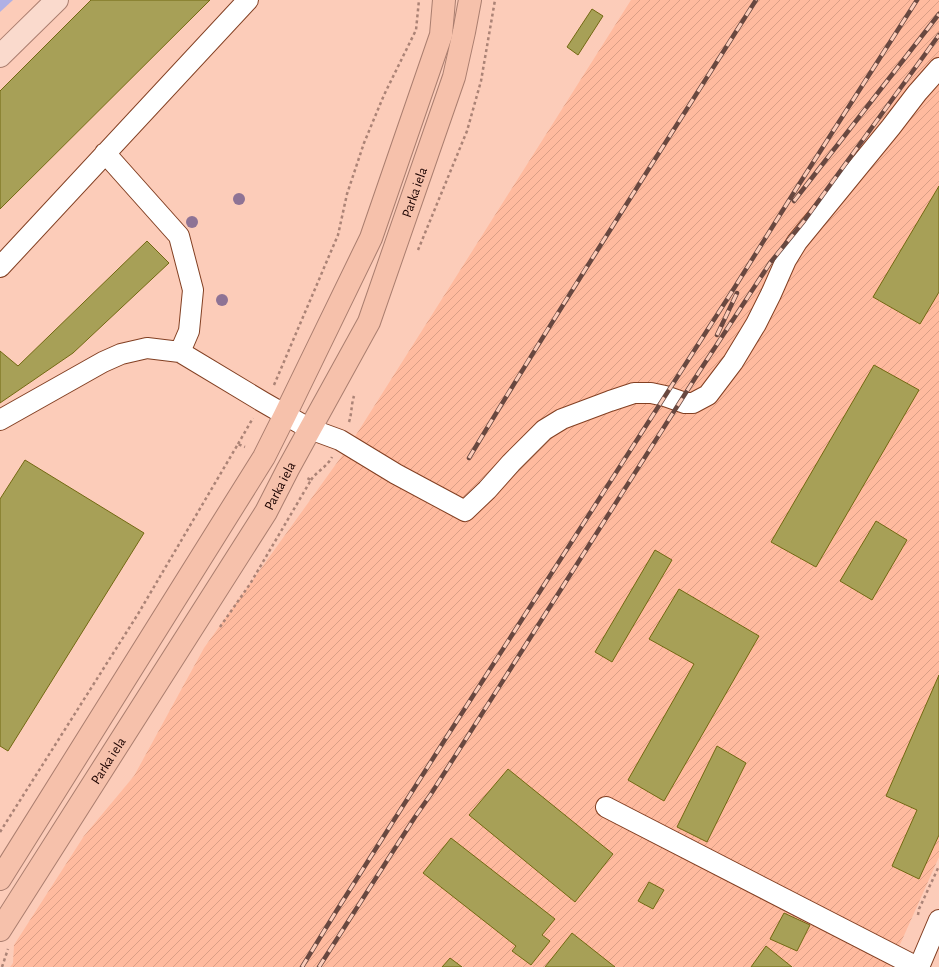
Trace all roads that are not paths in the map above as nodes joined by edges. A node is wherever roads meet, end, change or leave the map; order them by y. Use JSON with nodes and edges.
{"nodes":[{"id":1,"x":57,"y":0,"type":"edge"},
{"id":2,"x":248,"y":0,"type":"edge"},
{"id":3,"x":444,"y":0,"type":"edge"},
{"id":4,"x":470,"y":0,"type":"edge"},
{"id":5,"x":0,"y":56,"type":"edge"},
{"id":6,"x":939,"y":68,"type":"edge"},
{"id":7,"x":105,"y":153,"type":"junction"},
{"id":8,"x":0,"y":267,"type":"edge"},
{"id":9,"x":180,"y":352,"type":"junction"},
{"id":10,"x":285,"y":415,"type":"junction"},
{"id":11,"x":0,"y":420,"type":"edge"},
{"id":12,"x":310,"y":429,"type":"junction"},
{"id":13,"x":606,"y":806,"type":"dead end"},
{"id":14,"x":0,"y":879,"type":"edge"},
{"id":15,"x":939,"y":920,"type":"edge"},
{"id":16,"x":0,"y":930,"type":"edge"},
{"id":17,"x":918,"y":967,"type":"edge"}],
"edges":[{"from":1,"to":5,"type":"main road"},
{"from":2,"to":7,"type":"street"},
{"from":3,"to":10,"type":"highway","name":"Parka iela"},
{"from":4,"to":12,"type":"highway","name":"Parka iela"},
{"from":6,"to":12,"type":"street"},
{"from":7,"to":8,"type":"street"},
{"from":7,"to":9,"type":"street"},
{"from":9,"to":10,"type":"street"},
{"from":9,"to":11,"type":"street"},
{"from":10,"to":12,"type":"street"},
{"from":10,"to":14,"type":"highway","name":"Parka iela"},
{"from":12,"to":16,"type":"highway","name":"Parka iela"},
{"from":13,"to":17,"type":"street"},
{"from":15,"to":17,"type":"street"}]}
